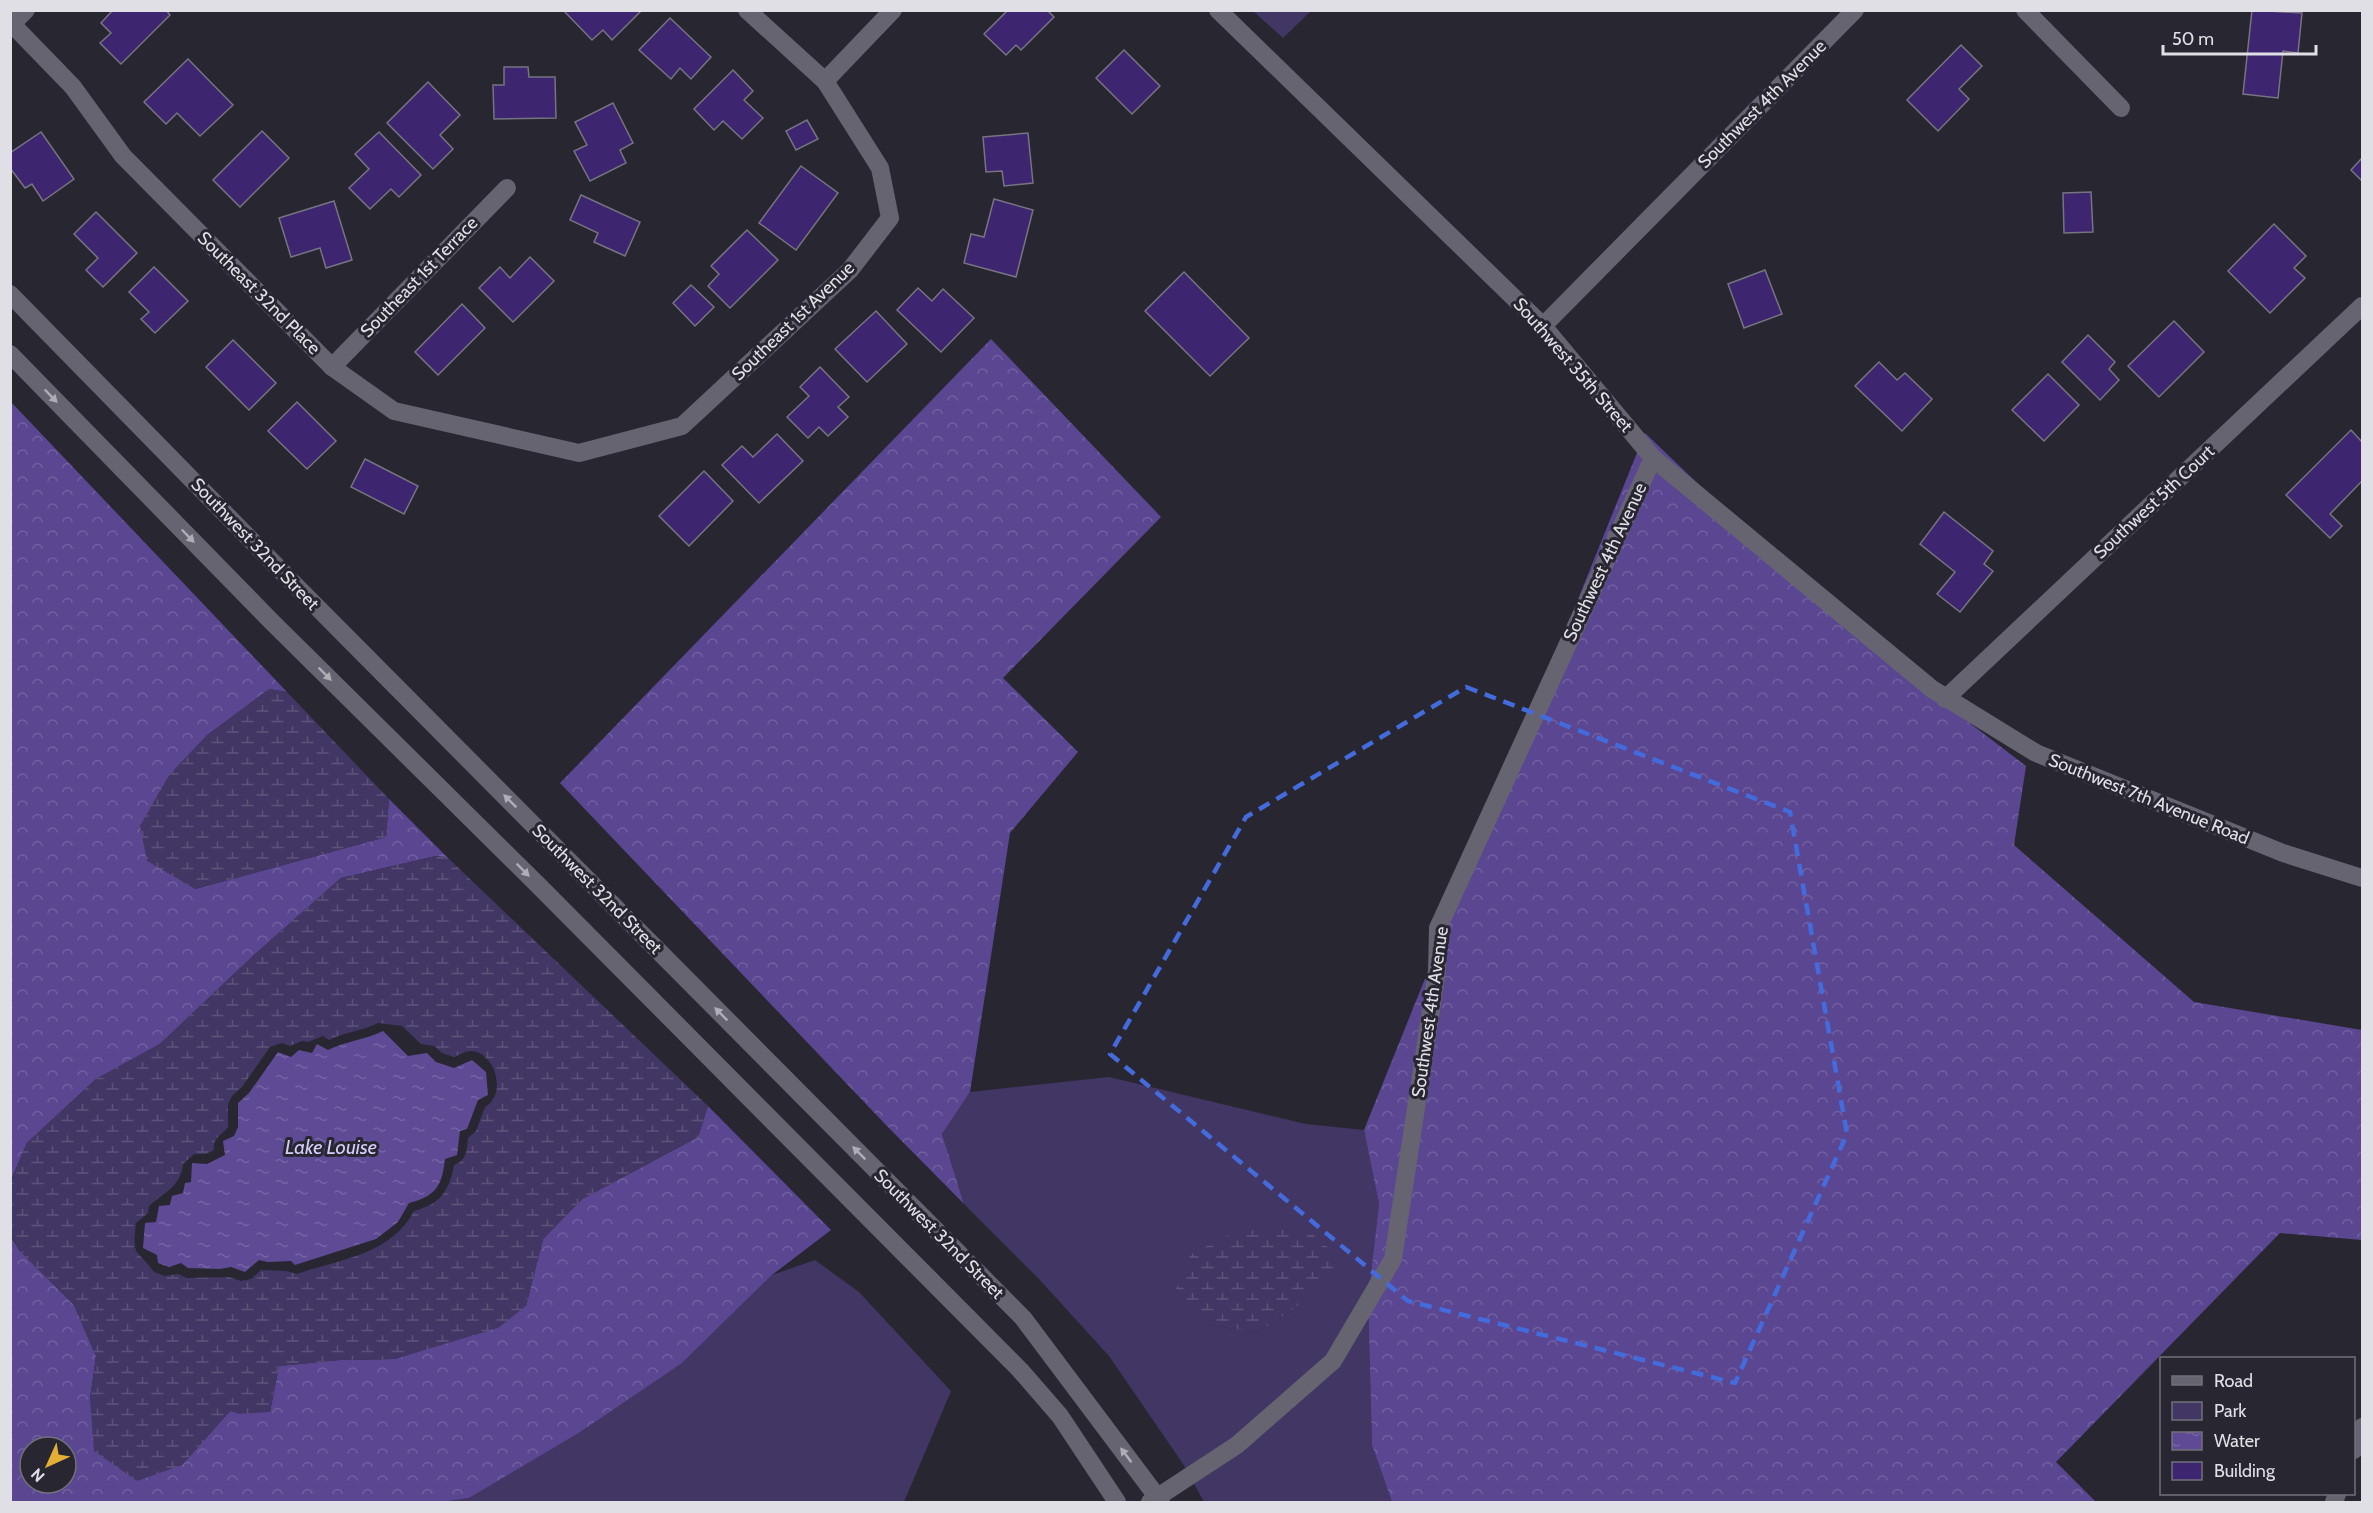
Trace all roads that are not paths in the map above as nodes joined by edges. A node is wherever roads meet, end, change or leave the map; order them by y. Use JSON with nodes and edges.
{"nodes":[{"id":1,"x":26,"y":10,"type":"edge"},
{"id":2,"x":747,"y":10,"type":"edge"},
{"id":3,"x":893,"y":10,"type":"edge"},
{"id":4,"x":1218,"y":10,"type":"edge"},
{"id":5,"x":1855,"y":10,"type":"edge"},
{"id":6,"x":2025,"y":10,"type":"edge"},
{"id":7,"x":11,"y":23,"type":"edge"},
{"id":8,"x":825,"y":81,"type":"junction"},
{"id":9,"x":2121,"y":108,"type":"dead end"},
{"id":10,"x":507,"y":188,"type":"dead end"},
{"id":11,"x":10,"y":294,"type":"edge"},
{"id":12,"x":2362,"y":306,"type":"edge"},
{"id":13,"x":1544,"y":326,"type":"junction"},
{"id":14,"x":10,"y":354,"type":"edge"},
{"id":15,"x":332,"y":367,"type":"junction"},
{"id":16,"x":579,"y":453,"type":"joint"},
{"id":17,"x":1653,"y":458,"type":"junction"},
{"id":18,"x":1945,"y":699,"type":"junction"},
{"id":19,"x":2362,"y":878,"type":"edge"},
{"id":20,"x":2362,"y":1427,"type":"edge"},
{"id":21,"x":2355,"y":1447,"type":"edge"},
{"id":22,"x":1156,"y":1501,"type":"edge"},
{"id":23,"x":1117,"y":1503,"type":"edge"}],
"edges":[{"from":1,"to":7,"type":"street"},
{"from":2,"to":8,"type":"street","name":"Southeast 1st Avenue"},
{"from":3,"to":8,"type":"street"},
{"from":4,"to":13,"type":"street","name":"Southwest 35th Street"},
{"from":5,"to":13,"type":"street","name":"Southwest 4th Avenue"},
{"from":6,"to":9,"type":"street"},
{"from":7,"to":15,"type":"street","name":"Southeast 32nd Place"},
{"from":8,"to":16,"type":"street","name":"Southeast 1st Avenue"},
{"from":10,"to":15,"type":"street","name":"Southeast 1st Terrace"},
{"from":22,"to":11,"type":"street","name":"Southwest 32nd Street","one_way":true},
{"from":12,"to":18,"type":"street","name":"Southwest 5th Court"},
{"from":13,"to":17,"type":"street","name":"Southwest 35th Street"},
{"from":14,"to":23,"type":"street","one_way":true},
{"from":15,"to":16,"type":"street","name":"Southeast 32nd Place"},
{"from":17,"to":18,"type":"street","name":"Southwest 35th Street"},
{"from":17,"to":22,"type":"street","name":"Southwest 4th Avenue"},
{"from":18,"to":19,"type":"street","name":"Southwest 7th Avenue Road"},
{"from":20,"to":21,"type":"street"}]}
